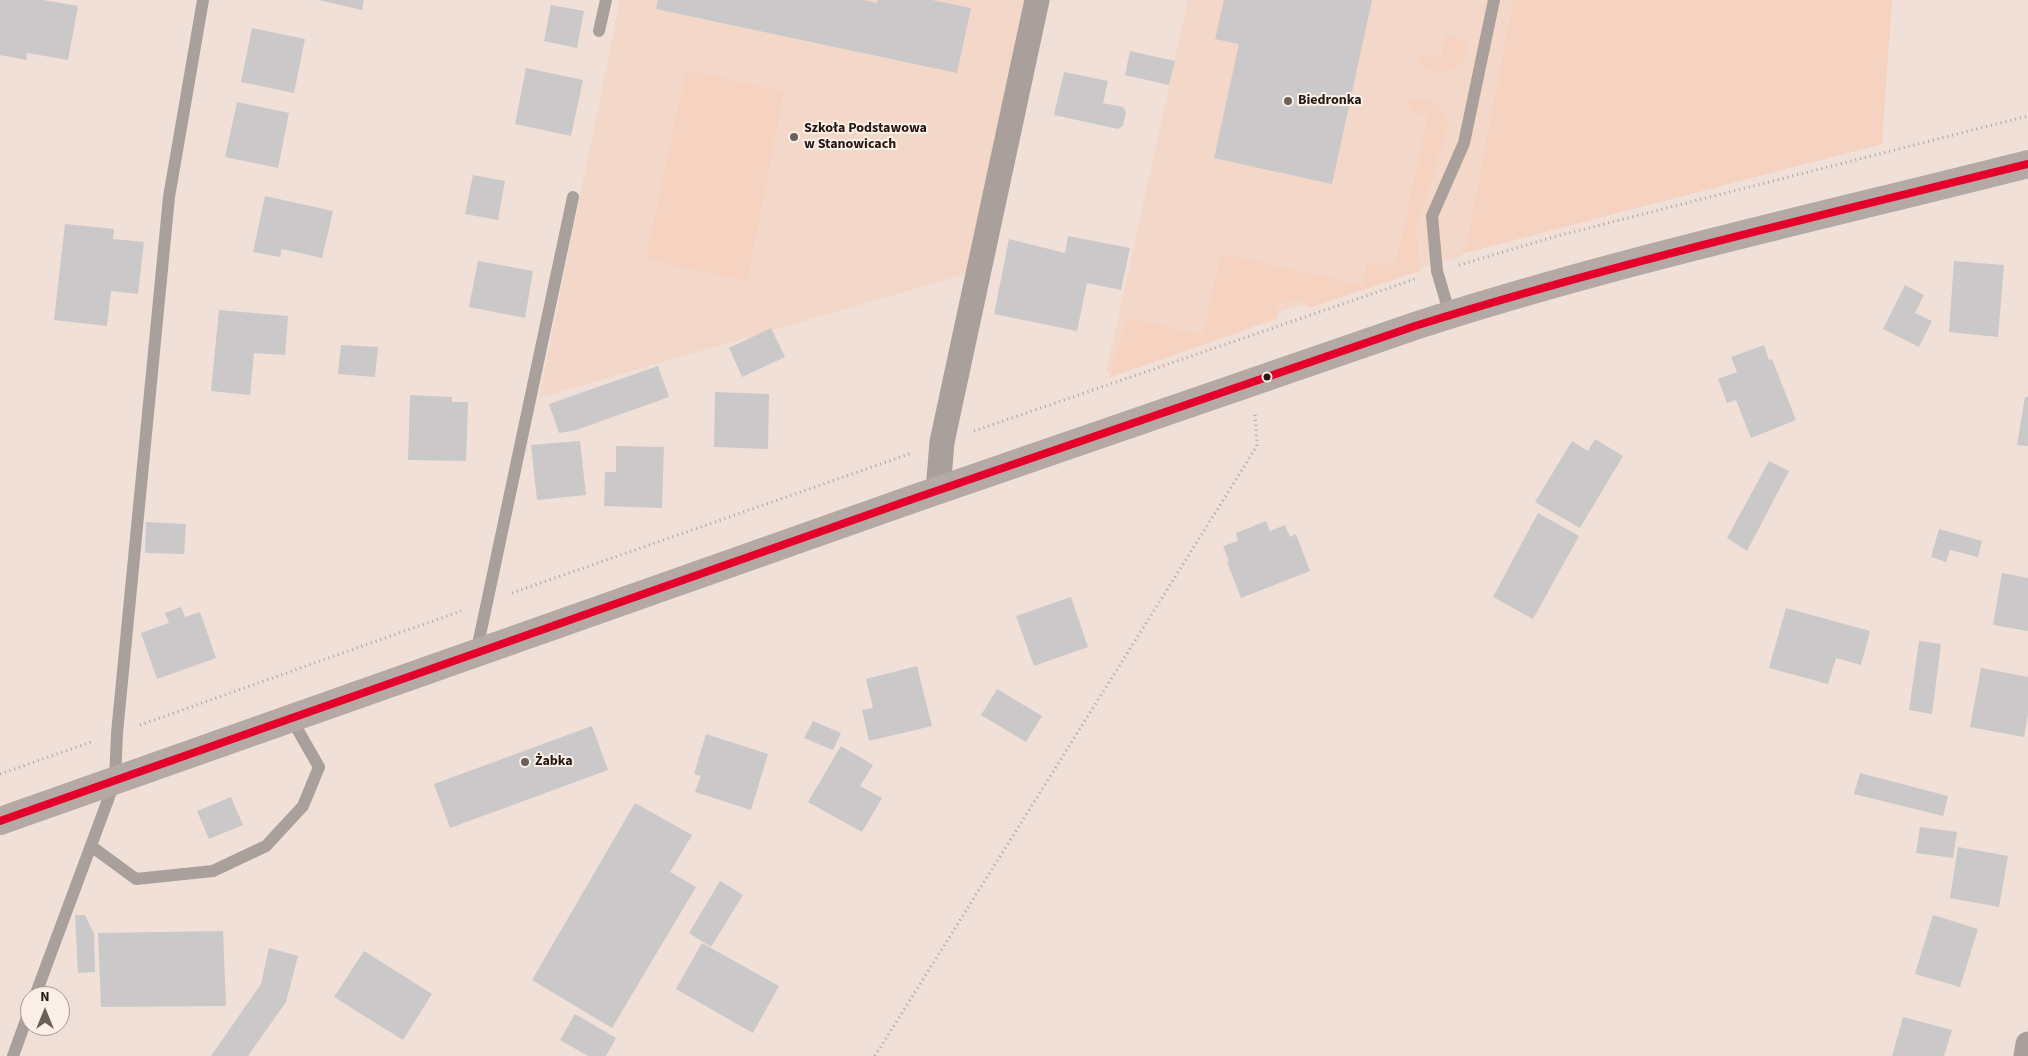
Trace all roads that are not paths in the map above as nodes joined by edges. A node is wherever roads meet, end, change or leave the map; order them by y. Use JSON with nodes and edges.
{"nodes":[{"id":1,"x":203,"y":0,"type":"edge"},
{"id":2,"x":606,"y":0,"type":"edge"},
{"id":3,"x":1037,"y":0,"type":"edge"},
{"id":4,"x":1494,"y":0,"type":"edge"},
{"id":5,"x":599,"y":30,"type":"dead end"},
{"id":6,"x":2028,"y":164,"type":"edge"},
{"id":7,"x":573,"y":197,"type":"dead end"},
{"id":8,"x":1450,"y":315,"type":"junction"},
{"id":9,"x":938,"y":491,"type":"junction"},
{"id":10,"x":476,"y":654,"type":"junction"},
{"id":11,"x":292,"y":720,"type":"junction"},
{"id":12,"x":115,"y":781,"type":"junction"},
{"id":13,"x":0,"y":821,"type":"edge"},
{"id":14,"x":91,"y":846,"type":"junction"},
{"id":15,"x":39,"y":986,"type":"edge"},
{"id":16,"x":20,"y":1036,"type":"edge"},
{"id":17,"x":2028,"y":1044,"type":"edge"},
{"id":18,"x":13,"y":1056,"type":"edge"},
{"id":19,"x":2026,"y":1056,"type":"edge"}],
"edges":[{"from":1,"to":12,"type":"lane"},
{"from":2,"to":5,"type":"lane"},
{"from":3,"to":9,"type":"street"},
{"from":4,"to":8,"type":"lane"},
{"from":6,"to":8,"type":"main road"},
{"from":7,"to":10,"type":"lane"},
{"from":8,"to":9,"type":"main road"},
{"from":9,"to":10,"type":"main road"},
{"from":10,"to":11,"type":"main road"},
{"from":11,"to":12,"type":"main road"},
{"from":11,"to":14,"type":"lane"},
{"from":12,"to":13,"type":"main road"},
{"from":12,"to":14,"type":"lane"},
{"from":14,"to":15,"type":"lane"},
{"from":16,"to":18,"type":"lane"},
{"from":17,"to":19,"type":"street"}]}
